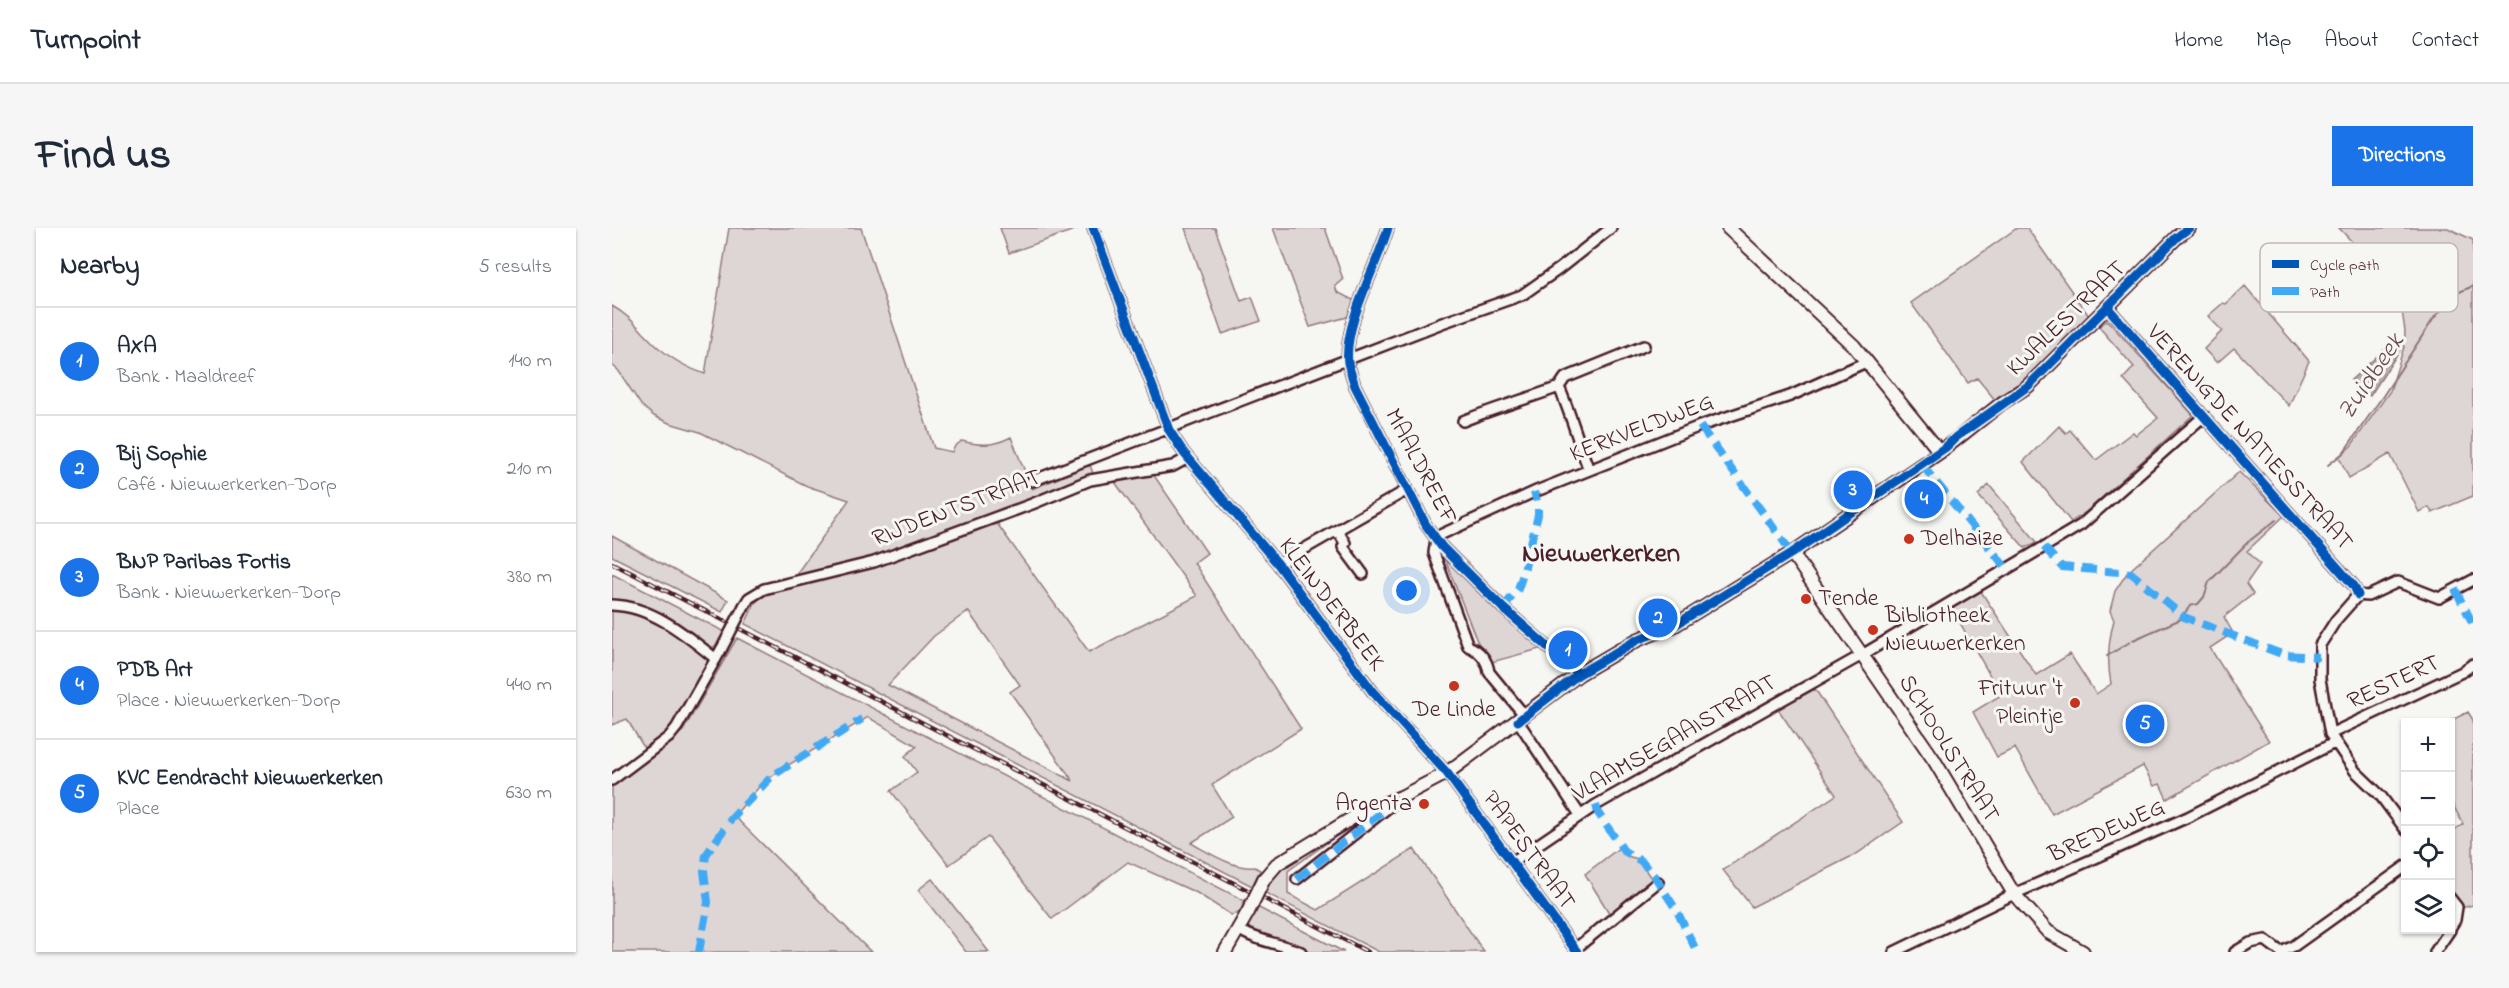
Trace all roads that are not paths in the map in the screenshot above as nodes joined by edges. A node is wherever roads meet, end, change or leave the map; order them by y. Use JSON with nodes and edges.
{"nodes":[{"id":1,"x":1093,"y":228,"type":"edge"},
{"id":2,"x":1388,"y":228,"type":"edge"},
{"id":3,"x":1611,"y":228,"type":"edge"},
{"id":4,"x":1728,"y":228,"type":"edge"},
{"id":5,"x":2189,"y":228,"type":"edge"},
{"id":6,"x":2108,"y":308,"type":"junction"},
{"id":7,"x":1644,"y":346,"type":"dead end"},
{"id":8,"x":1348,"y":361,"type":"junction"},
{"id":9,"x":1866,"y":362,"type":"junction"},
{"id":10,"x":1559,"y":387,"type":"junction"},
{"id":11,"x":2204,"y":416,"type":"junction"},
{"id":12,"x":1463,"y":421,"type":"dead end"},
{"id":13,"x":1169,"y":430,"type":"junction"},
{"id":14,"x":1940,"y":452,"type":"junction"},
{"id":15,"x":1188,"y":458,"type":"junction"},
{"id":16,"x":1589,"y":470,"type":"junction"},
{"id":17,"x":1032,"y":481,"type":"dead end"},
{"id":18,"x":1407,"y":490,"type":"junction"},
{"id":19,"x":1338,"y":531,"type":"junction"},
{"id":20,"x":1436,"y":539,"type":"junction"},
{"id":21,"x":1792,"y":553,"type":"junction"},
{"id":22,"x":1278,"y":564,"type":"junction"},
{"id":23,"x":1363,"y":574,"type":"dead end"},
{"id":24,"x":2473,"y":580,"type":"edge"},
{"id":25,"x":2358,"y":595,"type":"junction"},
{"id":26,"x":612,"y":605,"type":"edge"},
{"id":27,"x":1862,"y":655,"type":"junction"},
{"id":28,"x":716,"y":658,"type":"junction"},
{"id":29,"x":2473,"y":664,"type":"edge"},
{"id":30,"x":1579,"y":674,"type":"junction"},
{"id":31,"x":1522,"y":718,"type":"junction"},
{"id":32,"x":2332,"y":738,"type":"junction"},
{"id":33,"x":1447,"y":773,"type":"junction"},
{"id":34,"x":612,"y":780,"type":"edge"},
{"id":35,"x":1401,"y":798,"type":"junction"},
{"id":36,"x":1580,"y":815,"type":"junction"},
{"id":37,"x":2403,"y":826,"type":"edge"},
{"id":38,"x":1512,"y":862,"type":"junction"},
{"id":39,"x":2401,"y":870,"type":"edge"},
{"id":40,"x":1297,"y":879,"type":"dead end"},
{"id":41,"x":1658,"y":882,"type":"dead end"},
{"id":42,"x":2014,"y":894,"type":"junction"},
{"id":43,"x":2455,"y":903,"type":"edge"},
{"id":44,"x":2455,"y":920,"type":"edge"},
{"id":45,"x":1239,"y":929,"type":"junction"},
{"id":46,"x":2447,"y":934,"type":"edge"},
{"id":47,"x":1576,"y":950,"type":"edge"},
{"id":48,"x":1225,"y":952,"type":"edge"},
{"id":49,"x":1301,"y":952,"type":"edge"},
{"id":50,"x":1894,"y":952,"type":"edge"},
{"id":51,"x":2083,"y":952,"type":"edge"},
{"id":52,"x":2235,"y":952,"type":"edge"},
{"id":53,"x":2281,"y":952,"type":"edge"},
{"id":54,"x":2435,"y":952,"type":"edge"}],
"edges":[{"from":1,"to":13,"type":"street","name":"KLEINDERBEEK"},
{"from":2,"to":8,"type":"street","name":"MAALDREEF"},
{"from":3,"to":8,"type":"street"},
{"from":4,"to":9,"type":"street"},
{"from":5,"to":6,"type":"street","name":"KWALESTRAAT"},
{"from":6,"to":11,"type":"street","name":"VERENIGDE NATIESSTRAAT"},
{"from":6,"to":14,"type":"street","name":"KWALESTRAAT"},
{"from":7,"to":10,"type":"street"},
{"from":8,"to":13,"type":"street"},
{"from":8,"to":18,"type":"street","name":"MAALDREEF"},
{"from":9,"to":14,"type":"street"},
{"from":9,"to":16,"type":"street","name":"KERKVELDWEG"},
{"from":10,"to":12,"type":"street"},
{"from":10,"to":16,"type":"street"},
{"from":11,"to":25,"type":"street","name":"VERENIGDE NATIESSTRAAT"},
{"from":11,"to":27,"type":"street","name":"VLAAMSEGAAISTRAAT"},
{"from":13,"to":15,"type":"street","name":"KLEINDERBEEK"},
{"from":13,"to":17,"type":"street"},
{"from":14,"to":21,"type":"street","name":"KWALESTRAAT"},
{"from":15,"to":22,"type":"street","name":"KLEINDERBEEK"},
{"from":15,"to":28,"type":"street","name":"RIJDENTSTRAAT","bridge":true},
{"from":16,"to":20,"type":"street","name":"KERKVELDWEG"},
{"from":18,"to":19,"type":"street"},
{"from":18,"to":20,"type":"street","name":"MAALDREEF"},
{"from":19,"to":22,"type":"street"},
{"from":19,"to":23,"type":"street"},
{"from":20,"to":30,"type":"street","name":"MAALDREEF"},
{"from":20,"to":31,"type":"street","name":"MAALDREEF"},
{"from":21,"to":27,"type":"street","name":"SCHOOLSTRAAT"},
{"from":21,"to":30,"type":"street","name":"KWALESTRAAT"},
{"from":22,"to":33,"type":"street","name":"KLEINDERBEEK"},
{"from":24,"to":25,"type":"street"},
{"from":25,"to":32,"type":"street","name":"RESTERT"},
{"from":26,"to":28,"type":"street"},
{"from":27,"to":36,"type":"street","name":"VLAAMSEGAAISTRAAT"},
{"from":27,"to":42,"type":"street","name":"SCHOOLSTRAAT"},
{"from":28,"to":34,"type":"street"},
{"from":29,"to":32,"type":"street","name":"RESTERT"},
{"from":30,"to":31,"type":"street","name":"KWALESTRAAT"},
{"from":31,"to":33,"type":"street","name":"KWALESTRAAT"},
{"from":31,"to":36,"type":"street","name":"MAALDREEF"},
{"from":32,"to":37,"type":"street","name":"RESTERT"},
{"from":32,"to":42,"type":"street","name":"BREDEWEG"},
{"from":33,"to":35,"type":"street","name":"KWALESTRAAT"},
{"from":33,"to":38,"type":"street","name":"PAPESTRAAT"},
{"from":35,"to":40,"type":"street"},
{"from":35,"to":45,"type":"street","name":"KWALESTRAAT","bridge":true},
{"from":36,"to":38,"type":"street","name":"VLAAMSEGAAISTRAAT"},
{"from":38,"to":47,"type":"street","name":"PAPESTRAAT"},
{"from":39,"to":53,"type":"street"},
{"from":41,"to":47,"type":"street"},
{"from":42,"to":50,"type":"street","name":"BREDEWEG"},
{"from":42,"to":51,"type":"street","name":"SCHOOLSTRAAT"},
{"from":43,"to":44,"type":"street"},
{"from":45,"to":48,"type":"street"},
{"from":45,"to":49,"type":"street"},
{"from":46,"to":54,"type":"street"},
{"from":52,"to":53,"type":"street"}]}
